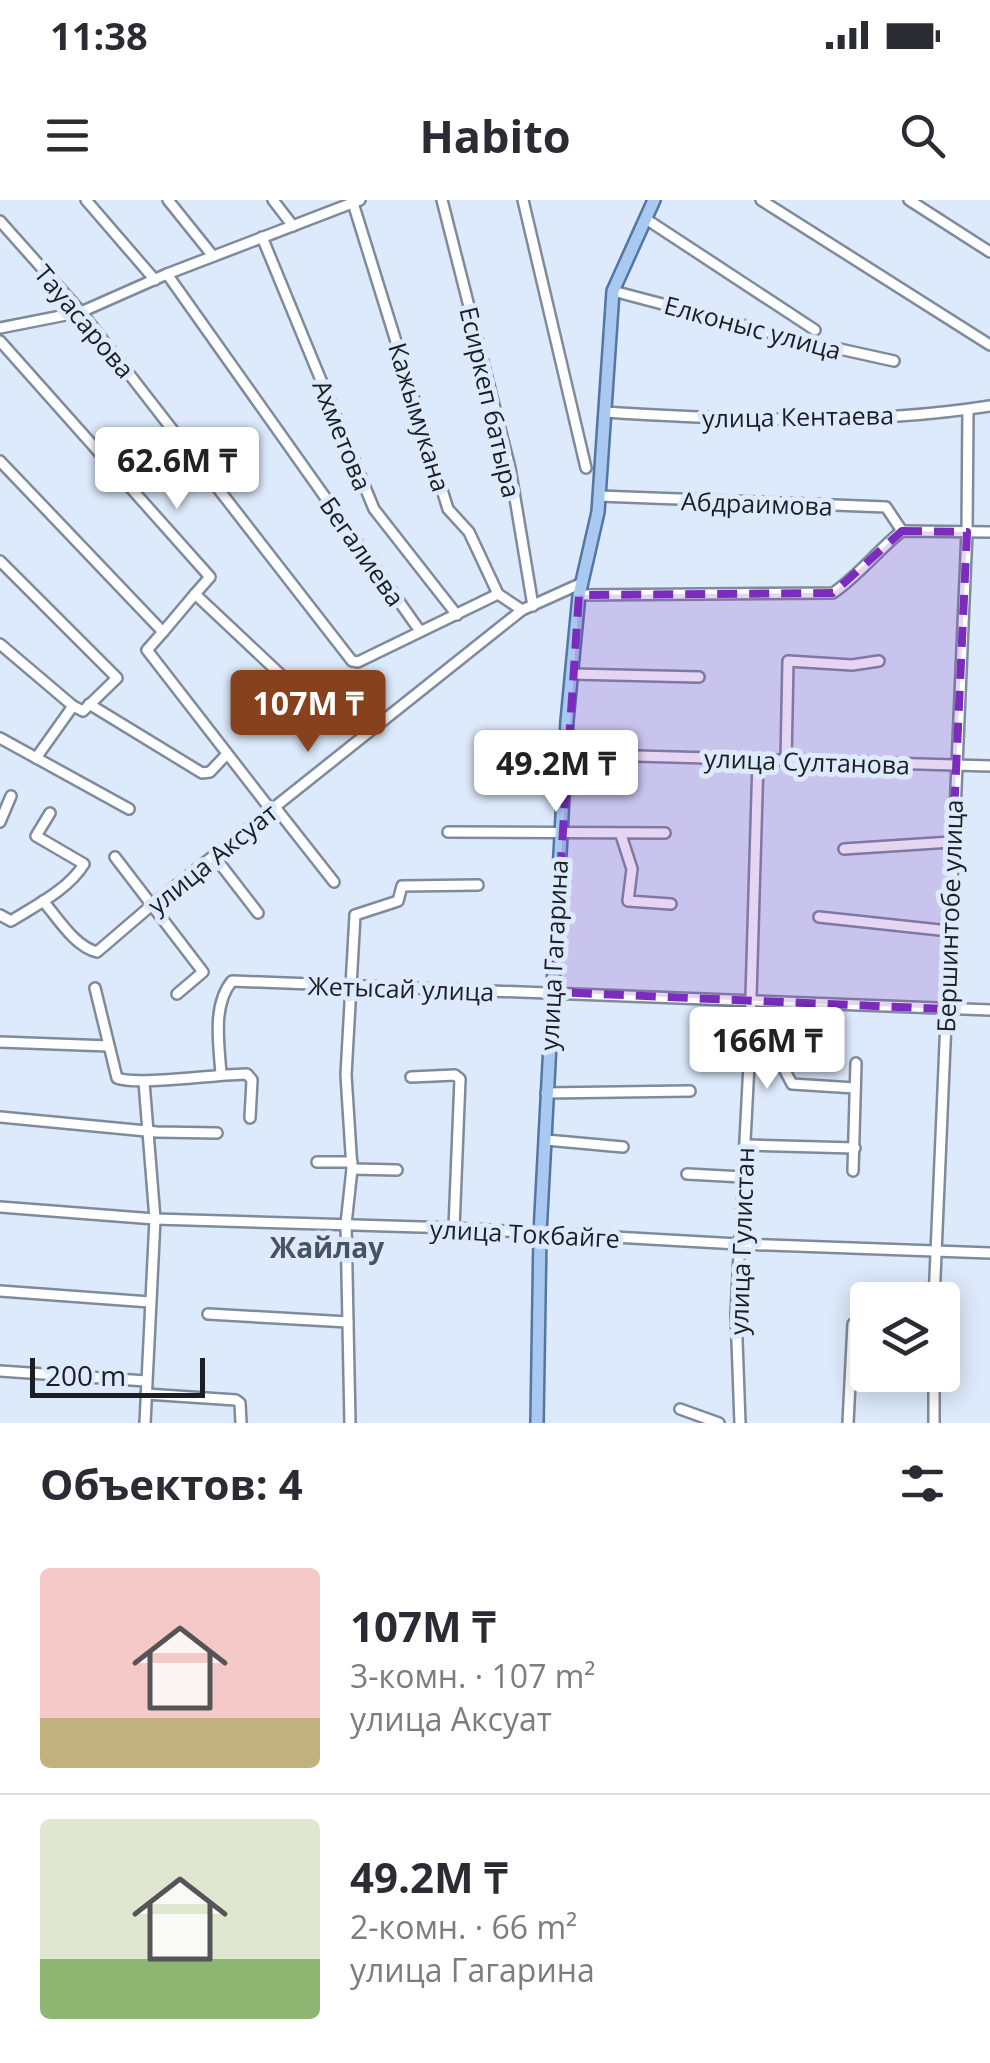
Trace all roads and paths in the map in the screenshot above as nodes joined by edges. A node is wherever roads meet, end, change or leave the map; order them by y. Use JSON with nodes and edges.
{"nodes":[{"id":1,"x":86,"y":200,"type":"edge"},
{"id":2,"x":168,"y":200,"type":"edge"},
{"id":3,"x":273,"y":200,"type":"edge"},
{"id":4,"x":442,"y":200,"type":"edge"},
{"id":5,"x":523,"y":200,"type":"edge"},
{"id":6,"x":654,"y":200,"type":"edge"},
{"id":7,"x":761,"y":200,"type":"edge"},
{"id":8,"x":909,"y":200,"type":"edge"},
{"id":9,"x":357,"y":202,"type":"edge"},
{"id":10,"x":646,"y":219,"type":"junction"},
{"id":11,"x":0,"y":221,"type":"edge"},
{"id":12,"x":293,"y":226,"type":"junction"},
{"id":13,"x":262,"y":237,"type":"junction"},
{"id":14,"x":990,"y":252,"type":"edge"},
{"id":15,"x":213,"y":256,"type":"junction"},
{"id":16,"x":167,"y":274,"type":"junction"},
{"id":17,"x":155,"y":280,"type":"junction"},
{"id":18,"x":613,"y":291,"type":"junction"},
{"id":19,"x":81,"y":312,"type":"junction"},
{"id":20,"x":0,"y":328,"type":"edge"},
{"id":21,"x":816,"y":330,"type":"dead end"},
{"id":22,"x":0,"y":341,"type":"edge"},
{"id":23,"x":990,"y":345,"type":"edge"},
{"id":24,"x":894,"y":361,"type":"dead end"},
{"id":25,"x":990,"y":406,"type":"edge"},
{"id":26,"x":968,"y":410,"type":"junction"},
{"id":27,"x":605,"y":412,"type":"junction"},
{"id":28,"x":0,"y":461,"type":"edge"},
{"id":29,"x":586,"y":468,"type":"dead end"},
{"id":30,"x":599,"y":496,"type":"junction"},
{"id":31,"x":902,"y":531,"type":"junction"},
{"id":32,"x":967,"y":532,"type":"junction"},
{"id":33,"x":990,"y":532,"type":"edge"},
{"id":34,"x":0,"y":560,"type":"edge"},
{"id":35,"x":584,"y":582,"type":"junction"},
{"id":36,"x":195,"y":594,"type":"junction"},
{"id":37,"x":498,"y":594,"type":"junction"},
{"id":38,"x":580,"y":595,"type":"junction"},
{"id":39,"x":528,"y":608,"type":"junction"},
{"id":40,"x":457,"y":615,"type":"junction"},
{"id":41,"x":420,"y":631,"type":"junction"},
{"id":42,"x":162,"y":632,"type":"junction"},
{"id":43,"x":0,"y":644,"type":"edge"},
{"id":44,"x":879,"y":661,"type":"dead end"},
{"id":45,"x":572,"y":674,"type":"junction"},
{"id":46,"x":699,"y":678,"type":"dead end"},
{"id":47,"x":90,"y":704,"type":"junction"},
{"id":48,"x":313,"y":705,"type":"dead end"},
{"id":49,"x":73,"y":706,"type":"junction"},
{"id":50,"x":0,"y":738,"type":"edge"},
{"id":51,"x":227,"y":754,"type":"junction"},
{"id":52,"x":565,"y":754,"type":"junction"},
{"id":53,"x":36,"y":758,"type":"junction"},
{"id":54,"x":758,"y":760,"type":"junction"},
{"id":55,"x":786,"y":761,"type":"junction"},
{"id":56,"x":955,"y":766,"type":"junction"},
{"id":57,"x":990,"y":766,"type":"edge"},
{"id":58,"x":11,"y":796,"type":"dead end"},
{"id":59,"x":129,"y":809,"type":"dead end"},
{"id":60,"x":272,"y":809,"type":"junction"},
{"id":61,"x":50,"y":813,"type":"dead end"},
{"id":62,"x":0,"y":822,"type":"edge"},
{"id":63,"x":448,"y":832,"type":"dead end"},
{"id":64,"x":665,"y":833,"type":"dead end"},
{"id":65,"x":559,"y":834,"type":"junction"},
{"id":66,"x":621,"y":834,"type":"junction"},
{"id":67,"x":952,"y":842,"type":"junction"},
{"id":68,"x":844,"y":849,"type":"dead end"},
{"id":69,"x":115,"y":856,"type":"dead end"},
{"id":70,"x":214,"y":856,"type":"junction"},
{"id":71,"x":334,"y":882,"type":"dead end"},
{"id":72,"x":478,"y":885,"type":"dead end"},
{"id":73,"x":43,"y":900,"type":"junction"},
{"id":74,"x":153,"y":904,"type":"junction"},
{"id":75,"x":671,"y":904,"type":"dead end"},
{"id":76,"x":258,"y":913,"type":"dead end"},
{"id":77,"x":0,"y":916,"type":"edge"},
{"id":78,"x":819,"y":917,"type":"dead end"},
{"id":79,"x":948,"y":931,"type":"junction"},
{"id":80,"x":95,"y":988,"type":"dead end"},
{"id":81,"x":351,"y":988,"type":"junction"},
{"id":82,"x":552,"y":992,"type":"junction"},
{"id":83,"x":177,"y":994,"type":"dead end"},
{"id":84,"x":750,"y":1000,"type":"junction"},
{"id":85,"x":945,"y":1009,"type":"junction"},
{"id":86,"x":990,"y":1010,"type":"edge"},
{"id":87,"x":0,"y":1042,"type":"edge"},
{"id":88,"x":109,"y":1046,"type":"junction"},
{"id":89,"x":856,"y":1063,"type":"dead end"},
{"id":90,"x":748,"y":1064,"type":"junction"},
{"id":91,"x":221,"y":1074,"type":"junction"},
{"id":92,"x":411,"y":1077,"type":"dead end"},
{"id":93,"x":144,"y":1082,"type":"junction"},
{"id":94,"x":855,"y":1088,"type":"junction"},
{"id":95,"x":690,"y":1091,"type":"dead end"},
{"id":96,"x":546,"y":1093,"type":"junction"},
{"id":97,"x":0,"y":1117,"type":"edge"},
{"id":98,"x":250,"y":1118,"type":"dead end"},
{"id":99,"x":148,"y":1131,"type":"junction"},
{"id":100,"x":217,"y":1133,"type":"dead end"},
{"id":101,"x":546,"y":1140,"type":"junction"},
{"id":102,"x":745,"y":1145,"type":"junction"},
{"id":103,"x":624,"y":1147,"type":"dead end"},
{"id":104,"x":855,"y":1148,"type":"junction"},
{"id":105,"x":317,"y":1162,"type":"dead end"},
{"id":106,"x":352,"y":1165,"type":"junction"},
{"id":107,"x":396,"y":1170,"type":"dead end"},
{"id":108,"x":852,"y":1171,"type":"dead end"},
{"id":109,"x":688,"y":1174,"type":"dead end"},
{"id":110,"x":743,"y":1177,"type":"junction"},
{"id":111,"x":0,"y":1207,"type":"edge"},
{"id":112,"x":155,"y":1219,"type":"junction"},
{"id":113,"x":346,"y":1224,"type":"junction"},
{"id":114,"x":454,"y":1228,"type":"junction"},
{"id":115,"x":540,"y":1234,"type":"junction"},
{"id":116,"x":738,"y":1244,"type":"junction"},
{"id":117,"x":934,"y":1252,"type":"junction"},
{"id":118,"x":990,"y":1253,"type":"edge"},
{"id":119,"x":934,"y":1282,"type":"edge"},
{"id":120,"x":0,"y":1291,"type":"edge"},
{"id":121,"x":150,"y":1302,"type":"junction"},
{"id":122,"x":208,"y":1314,"type":"dead end"},
{"id":123,"x":348,"y":1322,"type":"junction"},
{"id":124,"x":0,"y":1371,"type":"edge"},
{"id":125,"x":146,"y":1381,"type":"junction"},
{"id":126,"x":850,"y":1383,"type":"edge"},
{"id":127,"x":934,"y":1392,"type":"edge"},
{"id":128,"x":146,"y":1394,"type":"junction"},
{"id":129,"x":680,"y":1409,"type":"dead end"},
{"id":130,"x":145,"y":1423,"type":"edge"},
{"id":131,"x":241,"y":1423,"type":"edge"},
{"id":132,"x":350,"y":1423,"type":"edge"},
{"id":133,"x":537,"y":1423,"type":"edge"},
{"id":134,"x":719,"y":1423,"type":"edge"},
{"id":135,"x":740,"y":1423,"type":"edge"},
{"id":136,"x":848,"y":1423,"type":"edge"},
{"id":137,"x":934,"y":1423,"type":"edge"}],
"edges":[{"from":1,"to":17,"type":"street"},
{"from":2,"to":15,"type":"street"},
{"from":3,"to":12,"type":"street"},
{"from":4,"to":39,"type":"street","name":"Есиркеп батыра"},
{"from":5,"to":29,"type":"street"},
{"from":6,"to":10,"type":"main road","name":"улица Гагарина"},
{"from":7,"to":23,"type":"street"},
{"from":8,"to":14,"type":"street"},
{"from":9,"to":12,"type":"street"},
{"from":9,"to":37,"type":"street","name":"Кажымукана"},
{"from":10,"to":18,"type":"main road","name":"улица Гагарина"},
{"from":10,"to":21,"type":"street"},
{"from":11,"to":19,"type":"street","name":"Тауасарова"},
{"from":12,"to":13,"type":"street"},
{"from":13,"to":15,"type":"street"},
{"from":13,"to":40,"type":"street","name":"Ахметова"},
{"from":15,"to":16,"type":"street"},
{"from":16,"to":17,"type":"street"},
{"from":16,"to":41,"type":"street","name":"Бегалиева"},
{"from":17,"to":19,"type":"street"},
{"from":18,"to":24,"type":"street","name":"Елконыс улица"},
{"from":18,"to":27,"type":"main road","name":"улица Гагарина"},
{"from":19,"to":20,"type":"street"},
{"from":19,"to":41,"type":"street","name":"Тауасарова"},
{"from":22,"to":36,"type":"street"},
{"from":25,"to":26,"type":"street","name":"улица Кентаева"},
{"from":26,"to":27,"type":"street","name":"улица Кентаева"},
{"from":26,"to":32,"type":"street","name":"Бершинтобе улица"},
{"from":27,"to":30,"type":"main road","name":"улица Гагарина"},
{"from":28,"to":42,"type":"street"},
{"from":30,"to":31,"type":"street","name":"Абдраимова"},
{"from":30,"to":35,"type":"main road","name":"улица Гагарина"},
{"from":31,"to":32,"type":"street"},
{"from":31,"to":38,"type":"street"},
{"from":32,"to":33,"type":"street"},
{"from":32,"to":56,"type":"street","name":"Бершинтобе улица"},
{"from":34,"to":47,"type":"street"},
{"from":35,"to":38,"type":"main road","name":"улица Гагарина"},
{"from":35,"to":39,"type":"street","name":"улица Аксуат"},
{"from":36,"to":42,"type":"street"},
{"from":36,"to":48,"type":"street"},
{"from":37,"to":39,"type":"street"},
{"from":37,"to":40,"type":"street"},
{"from":38,"to":45,"type":"main road","name":"улица Гагарина"},
{"from":39,"to":60,"type":"street","name":"улица Аксуат"},
{"from":40,"to":41,"type":"street"},
{"from":42,"to":51,"type":"street"},
{"from":43,"to":49,"type":"street"},
{"from":44,"to":55,"type":"street"},
{"from":45,"to":46,"type":"street"},
{"from":45,"to":52,"type":"main road","name":"улица Гагарина"},
{"from":47,"to":49,"type":"street"},
{"from":47,"to":51,"type":"street"},
{"from":49,"to":53,"type":"street"},
{"from":50,"to":53,"type":"street"},
{"from":51,"to":60,"type":"street"},
{"from":52,"to":54,"type":"street","name":"улица Султанова"},
{"from":52,"to":65,"type":"main road","name":"улица Гагарина"},
{"from":53,"to":59,"type":"street"},
{"from":54,"to":55,"type":"street","name":"улица Султанова"},
{"from":54,"to":84,"type":"street","name":"улица Гулистан"},
{"from":55,"to":56,"type":"street","name":"улица Султанова"},
{"from":56,"to":57,"type":"street","name":"улица Султанова"},
{"from":56,"to":67,"type":"street","name":"Бершинтобе улица"},
{"from":58,"to":62,"type":"street"},
{"from":60,"to":70,"type":"street","name":"улица Аксуат"},
{"from":60,"to":71,"type":"street"},
{"from":61,"to":73,"type":"street"},
{"from":63,"to":65,"type":"street"},
{"from":64,"to":66,"type":"street"},
{"from":65,"to":66,"type":"street"},
{"from":65,"to":82,"type":"main road","name":"улица Гагарина"},
{"from":66,"to":75,"type":"street"},
{"from":67,"to":68,"type":"street"},
{"from":67,"to":79,"type":"street","name":"Бершинтобе улица"},
{"from":69,"to":74,"type":"street"},
{"from":70,"to":74,"type":"street","name":"улица Аксуат"},
{"from":70,"to":76,"type":"street"},
{"from":72,"to":81,"type":"street"},
{"from":73,"to":74,"type":"street","name":"улица Аксуат"},
{"from":73,"to":77,"type":"street"},
{"from":74,"to":83,"type":"street"},
{"from":78,"to":79,"type":"street"},
{"from":79,"to":85,"type":"street","name":"Бершинтобе улица"},
{"from":80,"to":88,"type":"street"},
{"from":81,"to":82,"type":"street","name":"Жетысай улица"},
{"from":81,"to":91,"type":"street","name":"Жетысай улица"},
{"from":81,"to":106,"type":"street"},
{"from":82,"to":84,"type":"street","name":"Жетысай улица"},
{"from":82,"to":96,"type":"main road","name":"улица Гагарина"},
{"from":84,"to":85,"type":"street","name":"Жетысай улица"},
{"from":84,"to":90,"type":"street","name":"улица Гулистан"},
{"from":85,"to":86,"type":"street","name":"Жетысай улица"},
{"from":85,"to":117,"type":"street","name":"Бершинтобе улица"},
{"from":87,"to":88,"type":"street"},
{"from":88,"to":93,"type":"street"},
{"from":89,"to":94,"type":"street"},
{"from":90,"to":94,"type":"street"},
{"from":90,"to":102,"type":"street","name":"улица Гулистан"},
{"from":91,"to":93,"type":"street"},
{"from":91,"to":98,"type":"street"},
{"from":92,"to":114,"type":"street"},
{"from":93,"to":99,"type":"street"},
{"from":94,"to":104,"type":"street"},
{"from":95,"to":96,"type":"street"},
{"from":96,"to":101,"type":"main road","name":"улица Гагарина"},
{"from":97,"to":99,"type":"street"},
{"from":99,"to":100,"type":"street"},
{"from":99,"to":112,"type":"street"},
{"from":101,"to":103,"type":"street"},
{"from":101,"to":115,"type":"main road","name":"улица Гагарина"},
{"from":102,"to":104,"type":"street"},
{"from":102,"to":110,"type":"street","name":"улица Гулистан"},
{"from":104,"to":108,"type":"street"},
{"from":105,"to":106,"type":"street"},
{"from":106,"to":107,"type":"street"},
{"from":106,"to":113,"type":"street"},
{"from":109,"to":110,"type":"street"},
{"from":110,"to":116,"type":"street","name":"улица Гулистан"},
{"from":111,"to":112,"type":"street","name":"улица Токбайге"},
{"from":112,"to":113,"type":"street","name":"улица Токбайге"},
{"from":112,"to":121,"type":"street"},
{"from":113,"to":114,"type":"street","name":"улица Токбайге"},
{"from":113,"to":123,"type":"street"},
{"from":114,"to":115,"type":"street","name":"улица Токбайге"},
{"from":115,"to":116,"type":"street","name":"улица Токбайге"},
{"from":115,"to":133,"type":"main road","name":"улица Гагарина"},
{"from":116,"to":117,"type":"street","name":"улица Токбайге"},
{"from":116,"to":135,"type":"street","name":"улица Гулистан"},
{"from":117,"to":118,"type":"street","name":"улица Токбайге"},
{"from":117,"to":119,"type":"street","name":"Бершинтобе улица"},
{"from":120,"to":121,"type":"street"},
{"from":121,"to":125,"type":"street"},
{"from":122,"to":123,"type":"street"},
{"from":123,"to":132,"type":"street"},
{"from":124,"to":125,"type":"street"},
{"from":125,"to":128,"type":"street"},
{"from":126,"to":136,"type":"street"},
{"from":127,"to":137,"type":"street"},
{"from":128,"to":130,"type":"street"},
{"from":128,"to":131,"type":"street"},
{"from":129,"to":134,"type":"street"}]}
